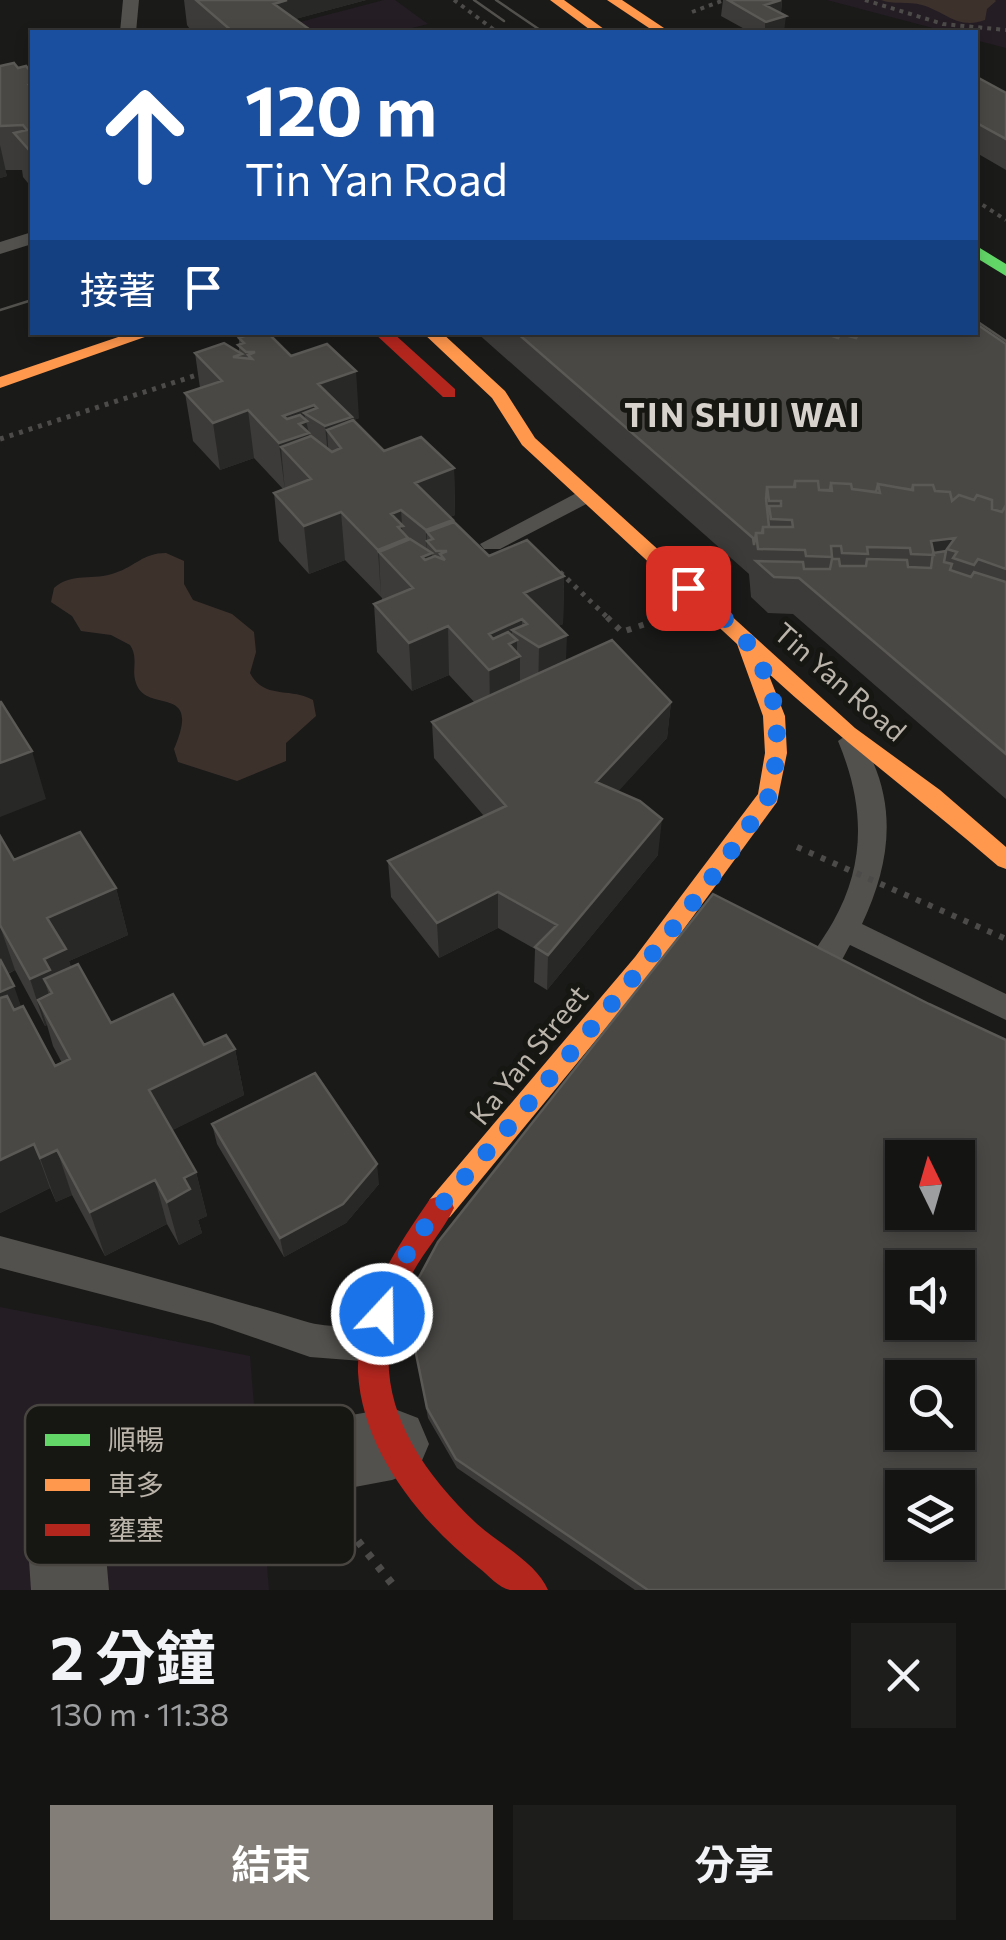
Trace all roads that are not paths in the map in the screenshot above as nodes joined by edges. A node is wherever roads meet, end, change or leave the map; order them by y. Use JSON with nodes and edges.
{"nodes":[{"id":1,"x":131,"y":0,"type":"edge"},
{"id":2,"x":556,"y":0,"type":"edge"},
{"id":3,"x":613,"y":0,"type":"edge"},
{"id":4,"x":128,"y":30,"type":"edge"},
{"id":5,"x":598,"y":30,"type":"edge"},
{"id":6,"x":660,"y":30,"type":"edge"},
{"id":7,"x":30,"y":239,"type":"edge"},
{"id":8,"x":0,"y":248,"type":"edge"},
{"id":9,"x":978,"y":252,"type":"edge"},
{"id":10,"x":1006,"y":271,"type":"edge"},
{"id":11,"x":142,"y":335,"type":"edge"},
{"id":12,"x":384,"y":335,"type":"edge"},
{"id":13,"x":433,"y":335,"type":"edge"},
{"id":14,"x":0,"y":383,"type":"edge"},
{"id":15,"x":528,"y":441,"type":"junction"},
{"id":16,"x":586,"y":494,"type":"junction"},
{"id":17,"x":492,"y":544,"type":"dead end"},
{"id":18,"x":746,"y":641,"type":"junction"},
{"id":19,"x":848,"y":733,"type":"junction"},
{"id":20,"x":1006,"y":860,"type":"edge"},
{"id":21,"x":846,"y":930,"type":"junction"},
{"id":22,"x":809,"y":983,"type":"edge"},
{"id":23,"x":1006,"y":1008,"type":"edge"},
{"id":24,"x":0,"y":1252,"type":"edge"},
{"id":25,"x":375,"y":1345,"type":"junction"},
{"id":26,"x":392,"y":1444,"type":"junction"},
{"id":27,"x":355,"y":1451,"type":"edge"},
{"id":28,"x":68,"y":1565,"type":"edge"},
{"id":29,"x":70,"y":1590,"type":"edge"},
{"id":30,"x":532,"y":1590,"type":"edge"}],
"edges":[{"from":1,"to":4,"type":"lane"},
{"from":2,"to":5,"type":"main road"},
{"from":3,"to":6,"type":"main road"},
{"from":7,"to":8,"type":"lane"},
{"from":9,"to":10,"type":"main road"},
{"from":11,"to":14,"type":"main road"},
{"from":12,"to":15,"type":"main road"},
{"from":13,"to":15,"type":"main road","name":"Tin Yan Road"},
{"from":15,"to":16,"type":"main road","name":"Tin Yan Road"},
{"from":16,"to":17,"type":"lane"},
{"from":16,"to":18,"type":"main road","name":"Tin Yan Road"},
{"from":18,"to":19,"type":"main road","name":"Tin Yan Road"},
{"from":18,"to":25,"type":"main road","name":"Ka Yan Street"},
{"from":19,"to":20,"type":"main road","name":"Tin Yan Road"},
{"from":19,"to":21,"type":"lane"},
{"from":21,"to":22,"type":"lane"},
{"from":21,"to":23,"type":"lane"},
{"from":24,"to":25,"type":"lane"},
{"from":25,"to":26,"type":"main road","name":"Ka Yan Street"},
{"from":26,"to":27,"type":"street"},
{"from":26,"to":30,"type":"main road","name":"Ka Yan Street"},
{"from":28,"to":29,"type":"street"}]}
